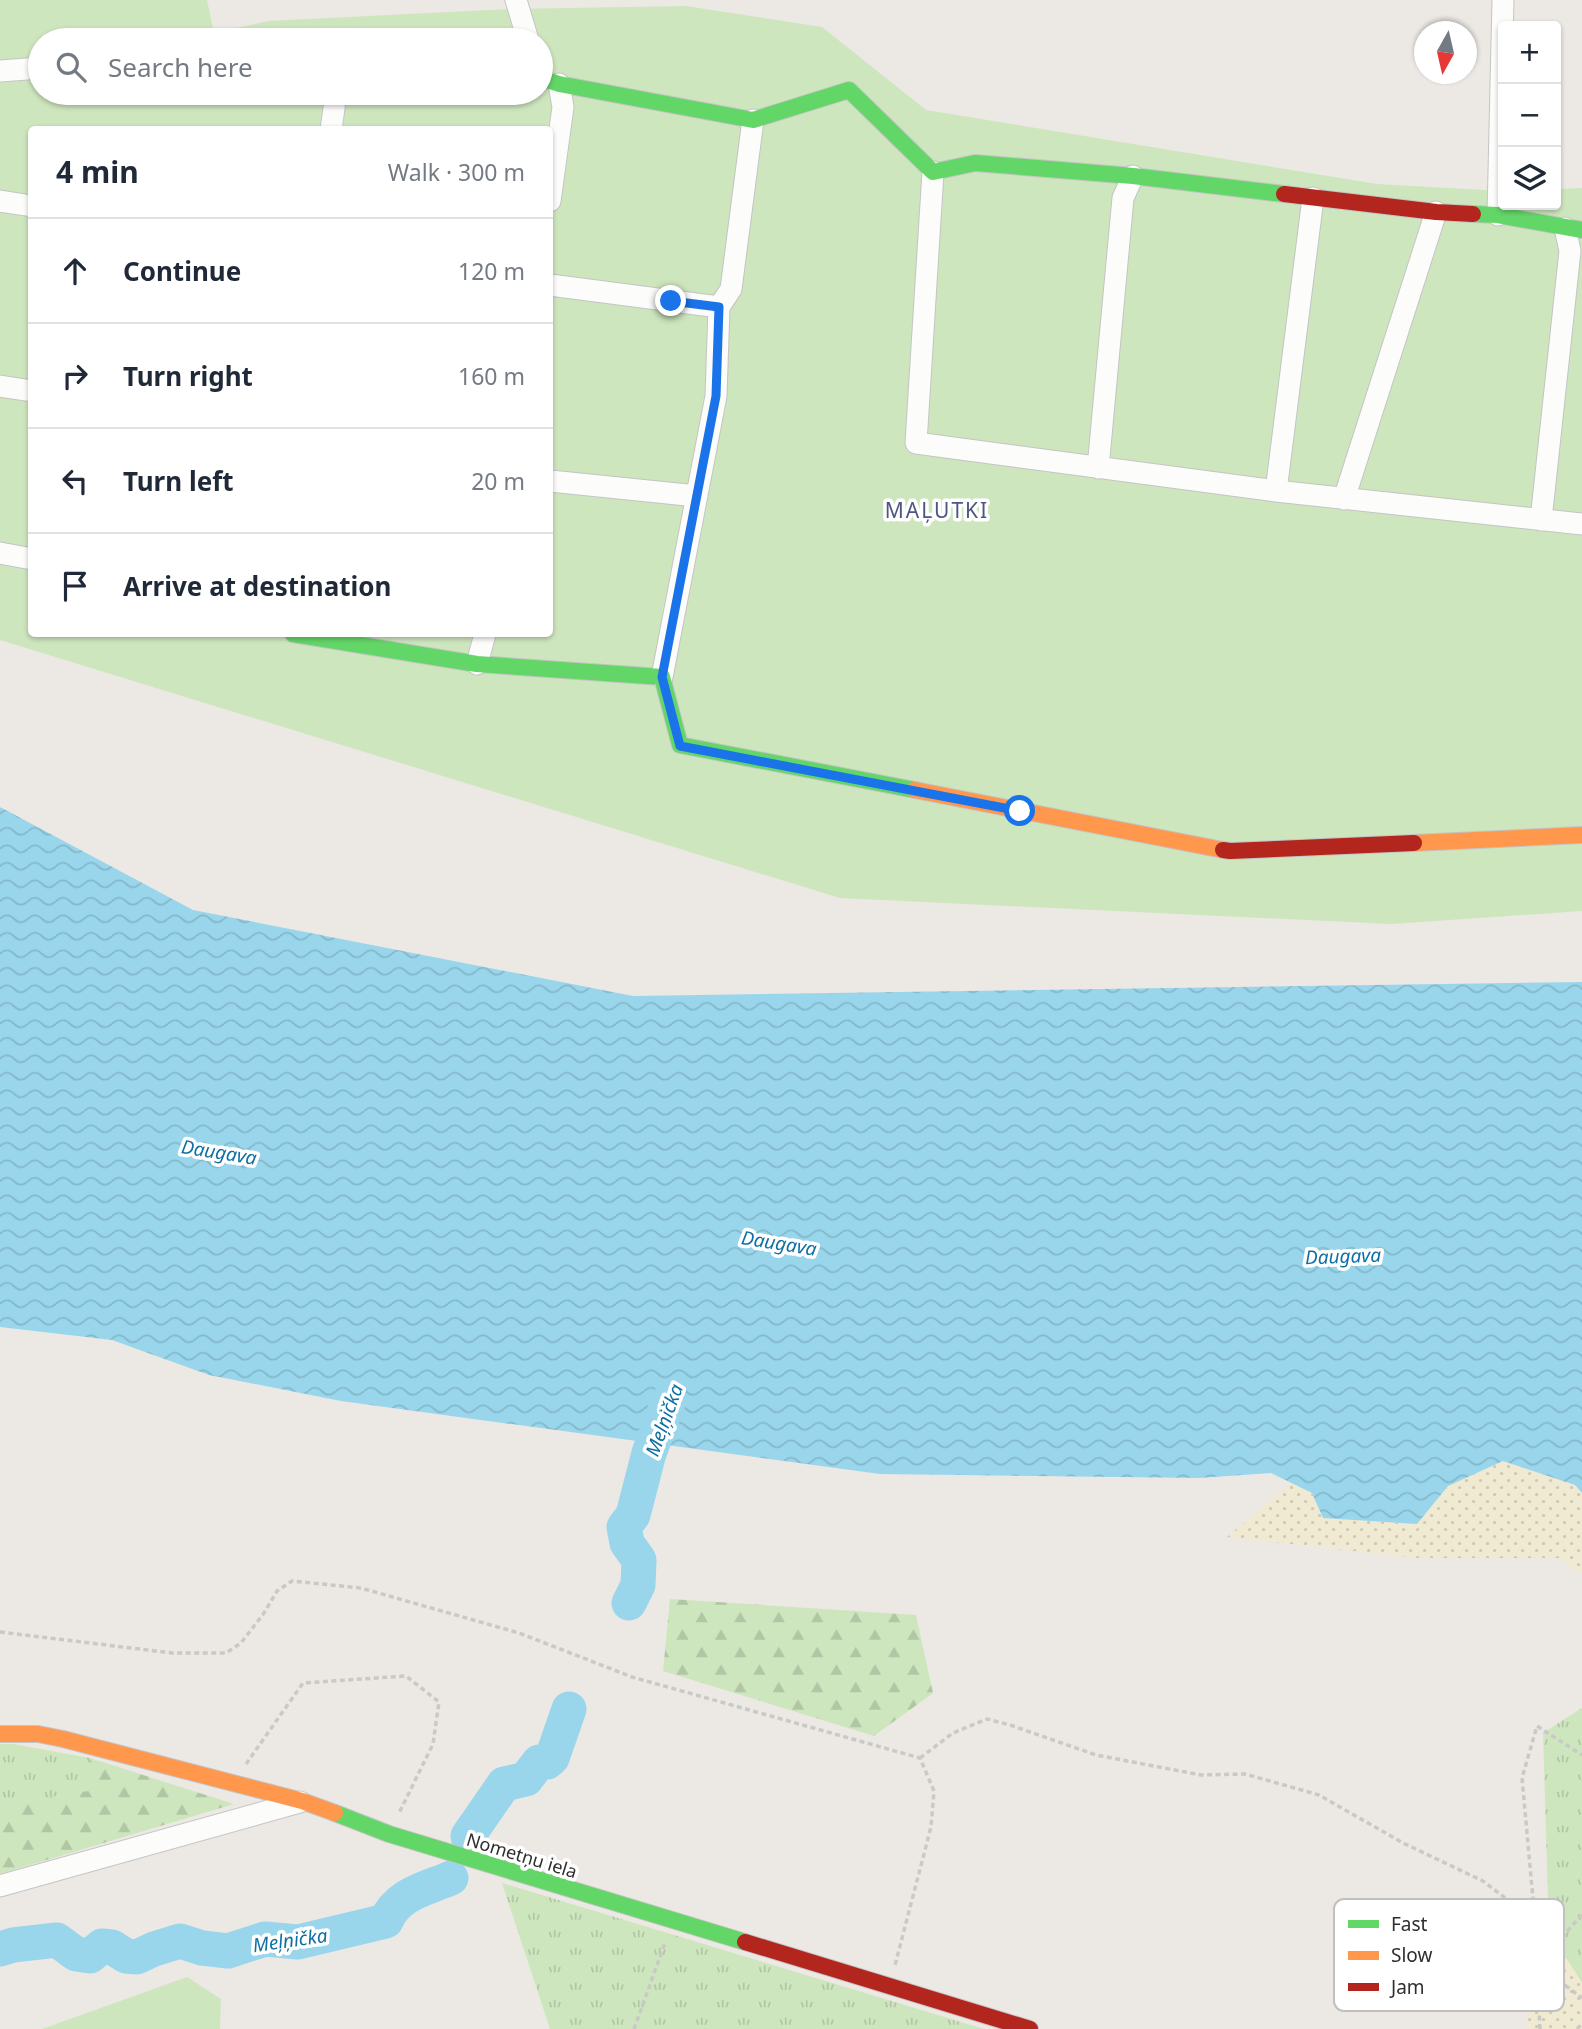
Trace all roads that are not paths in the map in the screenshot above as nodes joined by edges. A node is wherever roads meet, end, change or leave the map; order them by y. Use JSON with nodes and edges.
{"nodes":[{"id":1,"x":516,"y":0,"type":"edge"},
{"id":2,"x":1503,"y":0,"type":"edge"},
{"id":3,"x":524,"y":28,"type":"edge"},
{"id":4,"x":28,"y":69,"type":"edge"},
{"id":5,"x":0,"y":71,"type":"edge"},
{"id":6,"x":553,"y":82,"type":"edge"},
{"id":7,"x":553,"y":88,"type":"edge"},
{"id":8,"x":335,"y":105,"type":"edge"},
{"id":9,"x":752,"y":120,"type":"junction"},
{"id":10,"x":332,"y":126,"type":"edge"},
{"id":11,"x":933,"y":172,"type":"junction"},
{"id":12,"x":1133,"y":176,"type":"junction"},
{"id":13,"x":553,"y":178,"type":"edge"},
{"id":14,"x":1314,"y":198,"type":"junction"},
{"id":15,"x":0,"y":201,"type":"edge"},
{"id":16,"x":28,"y":205,"type":"edge"},
{"id":17,"x":1436,"y":212,"type":"junction"},
{"id":18,"x":1498,"y":215,"type":"junction"},
{"id":19,"x":1573,"y":229,"type":"edge"},
{"id":20,"x":553,"y":285,"type":"edge"},
{"id":21,"x":719,"y":307,"type":"junction"},
{"id":22,"x":0,"y":386,"type":"edge"},
{"id":23,"x":28,"y":390,"type":"edge"},
{"id":24,"x":1098,"y":468,"type":"junction"},
{"id":25,"x":553,"y":481,"type":"edge"},
{"id":26,"x":1276,"y":491,"type":"junction"},
{"id":27,"x":698,"y":496,"type":"junction"},
{"id":28,"x":1344,"y":499,"type":"junction"},
{"id":29,"x":1541,"y":520,"type":"junction"},
{"id":30,"x":1582,"y":524,"type":"edge"},
{"id":31,"x":0,"y":553,"type":"edge"},
{"id":32,"x":28,"y":558,"type":"edge"},
{"id":33,"x":311,"y":637,"type":"edge"},
{"id":34,"x":484,"y":637,"type":"edge"},
{"id":35,"x":477,"y":664,"type":"junction"},
{"id":36,"x":662,"y":677,"type":"junction"},
{"id":37,"x":1582,"y":835,"type":"edge"},
{"id":38,"x":0,"y":1734,"type":"edge"},
{"id":39,"x":302,"y":1801,"type":"junction"},
{"id":40,"x":0,"y":1886,"type":"edge"},
{"id":41,"x":1030,"y":2029,"type":"edge"}],
"edges":[{"from":1,"to":3,"type":"street"},
{"from":2,"to":18,"type":"street"},
{"from":4,"to":5,"type":"street"},
{"from":6,"to":9,"type":"street"},
{"from":7,"to":13,"type":"street"},
{"from":8,"to":10,"type":"street"},
{"from":9,"to":11,"type":"street"},
{"from":9,"to":21,"type":"street"},
{"from":11,"to":12,"type":"street"},
{"from":11,"to":24,"type":"street"},
{"from":12,"to":14,"type":"street"},
{"from":12,"to":24,"type":"street"},
{"from":14,"to":17,"type":"street"},
{"from":14,"to":26,"type":"street"},
{"from":15,"to":16,"type":"street"},
{"from":17,"to":18,"type":"street"},
{"from":17,"to":28,"type":"street"},
{"from":18,"to":19,"type":"street"},
{"from":19,"to":29,"type":"street"},
{"from":20,"to":21,"type":"street"},
{"from":21,"to":27,"type":"street"},
{"from":22,"to":23,"type":"street"},
{"from":24,"to":26,"type":"street"},
{"from":25,"to":27,"type":"street"},
{"from":26,"to":28,"type":"street"},
{"from":27,"to":36,"type":"street"},
{"from":28,"to":29,"type":"street"},
{"from":29,"to":30,"type":"street"},
{"from":31,"to":32,"type":"street"},
{"from":33,"to":35,"type":"street"},
{"from":34,"to":35,"type":"street"},
{"from":35,"to":36,"type":"street"},
{"from":36,"to":37,"type":"street"},
{"from":38,"to":39,"type":"street","name":"Nometņu iela"},
{"from":39,"to":40,"type":"street"},
{"from":39,"to":41,"type":"street","name":"Nometņu iela"}]}
